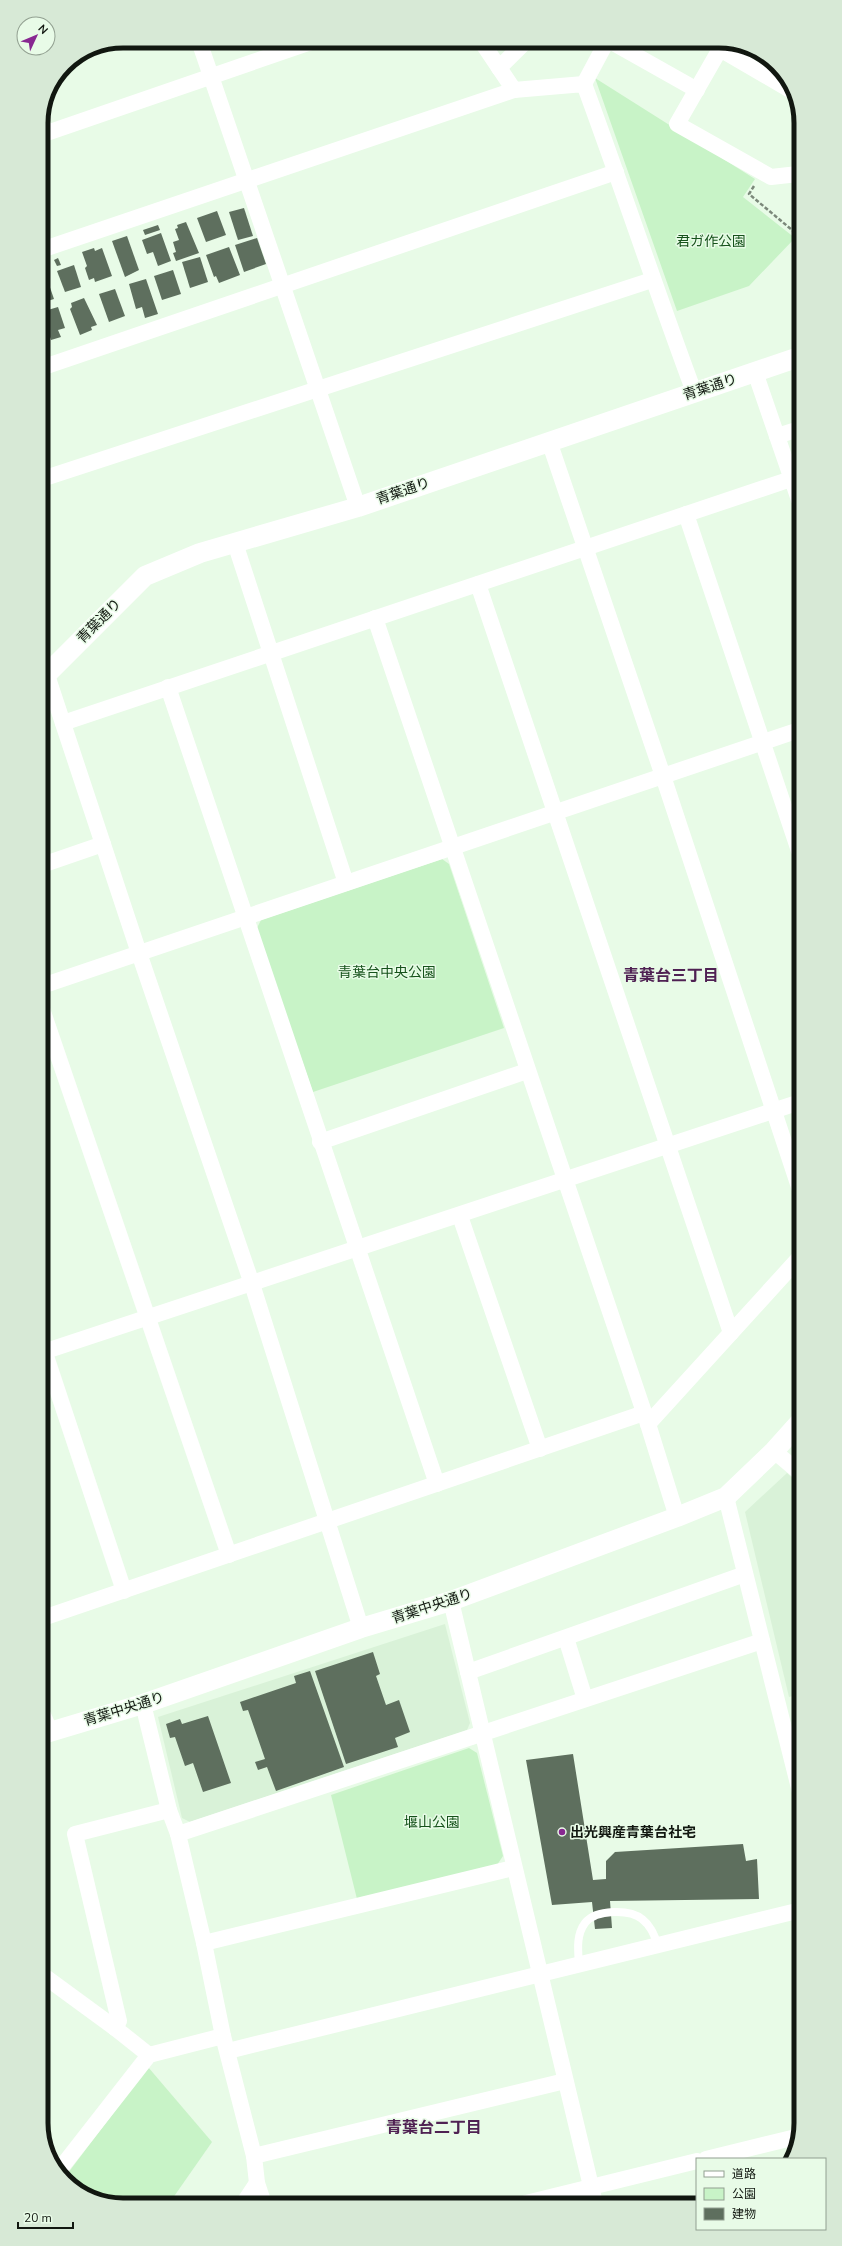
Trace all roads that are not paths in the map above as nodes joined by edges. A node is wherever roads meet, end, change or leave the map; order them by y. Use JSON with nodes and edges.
{"nodes":[{"id":1,"x":201,"y":48,"type":"edge"},
{"id":2,"x":294,"y":48,"type":"edge"},
{"id":3,"x":486,"y":48,"type":"edge"},
{"id":4,"x":519,"y":48,"type":"edge"},
{"id":5,"x":604,"y":48,"type":"edge"},
{"id":6,"x":621,"y":48,"type":"edge"},
{"id":7,"x":499,"y":68,"type":"junction"},
{"id":8,"x":211,"y":77,"type":"junction"},
{"id":9,"x":584,"y":84,"type":"junction"},
{"id":10,"x":785,"y":87,"type":"edge"},
{"id":11,"x":514,"y":90,"type":"junction"},
{"id":12,"x":697,"y":90,"type":"junction"},
{"id":13,"x":48,"y":133,"type":"edge"},
{"id":14,"x":616,"y":172,"type":"junction"},
{"id":15,"x":794,"y":174,"type":"edge"},
{"id":16,"x":247,"y":180,"type":"junction"},
{"id":17,"x":48,"y":248,"type":"edge"},
{"id":18,"x":652,"y":280,"type":"junction"},
{"id":19,"x":283,"y":286,"type":"junction"},
{"id":20,"x":794,"y":358,"type":"edge"},
{"id":21,"x":48,"y":366,"type":"edge"},
{"id":22,"x":755,"y":372,"type":"junction"},
{"id":23,"x":318,"y":389,"type":"junction"},
{"id":24,"x":694,"y":392,"type":"junction"},
{"id":25,"x":794,"y":431,"type":"edge"},
{"id":26,"x":777,"y":436,"type":"junction"},
{"id":27,"x":548,"y":441,"type":"junction"},
{"id":28,"x":48,"y":477,"type":"edge"},
{"id":29,"x":791,"y":479,"type":"junction"},
{"id":30,"x":794,"y":487,"type":"edge"},
{"id":31,"x":358,"y":507,"type":"junction"},
{"id":32,"x":686,"y":514,"type":"junction"},
{"id":33,"x":235,"y":543,"type":"junction"},
{"id":34,"x":585,"y":548,"type":"junction"},
{"id":35,"x":478,"y":584,"type":"junction"},
{"id":36,"x":375,"y":618,"type":"junction"},
{"id":37,"x":270,"y":653,"type":"junction"},
{"id":38,"x":48,"y":666,"type":"edge"},
{"id":39,"x":48,"y":684,"type":"edge"},
{"id":40,"x":168,"y":687,"type":"junction"},
{"id":41,"x":63,"y":722,"type":"junction"},
{"id":42,"x":794,"y":732,"type":"edge"},
{"id":43,"x":762,"y":742,"type":"junction"},
{"id":44,"x":663,"y":776,"type":"junction"},
{"id":45,"x":555,"y":812,"type":"junction"},
{"id":46,"x":794,"y":836,"type":"edge"},
{"id":47,"x":103,"y":844,"type":"junction"},
{"id":48,"x":452,"y":847,"type":"junction"},
{"id":49,"x":48,"y":863,"type":"edge"},
{"id":50,"x":346,"y":883,"type":"junction"},
{"id":51,"x":246,"y":917,"type":"junction"},
{"id":52,"x":139,"y":953,"type":"junction"},
{"id":53,"x":48,"y":984,"type":"edge"},
{"id":54,"x":48,"y":1027,"type":"edge"},
{"id":55,"x":527,"y":1071,"type":"junction"},
{"id":56,"x":794,"y":1104,"type":"edge"},
{"id":57,"x":774,"y":1111,"type":"junction"},
{"id":58,"x":320,"y":1142,"type":"junction"},
{"id":59,"x":669,"y":1146,"type":"junction"},
{"id":60,"x":794,"y":1172,"type":"edge"},
{"id":61,"x":565,"y":1181,"type":"junction"},
{"id":62,"x":460,"y":1216,"type":"junction"},
{"id":63,"x":356,"y":1249,"type":"junction"},
{"id":64,"x":794,"y":1264,"type":"edge"},
{"id":65,"x":252,"y":1284,"type":"junction"},
{"id":66,"x":147,"y":1318,"type":"junction"},
{"id":67,"x":731,"y":1333,"type":"junction"},
{"id":68,"x":48,"y":1348,"type":"edge"},
{"id":69,"x":48,"y":1365,"type":"edge"},
{"id":70,"x":646,"y":1419,"type":"junction"},
{"id":71,"x":794,"y":1429,"type":"edge"},
{"id":72,"x":540,"y":1449,"type":"junction"},
{"id":73,"x":774,"y":1451,"type":"junction"},
{"id":74,"x":794,"y":1468,"type":"edge"},
{"id":75,"x":437,"y":1484,"type":"junction"},
{"id":76,"x":726,"y":1497,"type":"junction"},
{"id":77,"x":677,"y":1517,"type":"junction"},
{"id":78,"x":326,"y":1522,"type":"junction"},
{"id":79,"x":229,"y":1555,"type":"junction"},
{"id":80,"x":745,"y":1574,"type":"junction"},
{"id":81,"x":124,"y":1591,"type":"junction"},
{"id":82,"x":451,"y":1601,"type":"junction"},
{"id":83,"x":48,"y":1616,"type":"edge"},
{"id":84,"x":361,"y":1628,"type":"junction"},
{"id":85,"x":566,"y":1638,"type":"junction"},
{"id":86,"x":762,"y":1641,"type":"junction"},
{"id":87,"x":468,"y":1672,"type":"junction"},
{"id":88,"x":584,"y":1699,"type":"junction"},
{"id":89,"x":143,"y":1704,"type":"junction"},
{"id":90,"x":48,"y":1727,"type":"edge"},
{"id":91,"x":482,"y":1732,"type":"junction"},
{"id":92,"x":794,"y":1771,"type":"edge"},
{"id":93,"x":169,"y":1810,"type":"junction"},
{"id":94,"x":178,"y":1834,"type":"junction"},
{"id":95,"x":513,"y":1868,"type":"junction"},
{"id":96,"x":794,"y":1912,"type":"edge"},
{"id":97,"x":204,"y":1943,"type":"junction"},
{"id":98,"x":658,"y":1945,"type":"junction"},
{"id":99,"x":579,"y":1964,"type":"junction"},
{"id":100,"x":540,"y":1973,"type":"junction"},
{"id":101,"x":48,"y":1979,"type":"edge"},
{"id":102,"x":115,"y":2028,"type":"junction"},
{"id":103,"x":223,"y":2036,"type":"junction"},
{"id":104,"x":228,"y":2051,"type":"junction"},
{"id":105,"x":149,"y":2055,"type":"junction"},
{"id":106,"x":566,"y":2081,"type":"junction"},
{"id":107,"x":792,"y":2138,"type":"edge"},
{"id":108,"x":254,"y":2156,"type":"junction"},
{"id":109,"x":710,"y":2158,"type":"edge"},
{"id":110,"x":696,"y":2161,"type":"edge"},
{"id":111,"x":62,"y":2166,"type":"edge"},
{"id":112,"x":258,"y":2183,"type":"junction"},
{"id":113,"x":591,"y":2187,"type":"junction"},
{"id":114,"x":247,"y":2198,"type":"edge"},
{"id":115,"x":262,"y":2198,"type":"edge"},
{"id":116,"x":546,"y":2198,"type":"edge"},
{"id":117,"x":594,"y":2198,"type":"edge"}],
"edges":[{"from":1,"to":8,"type":"street"},
{"from":2,"to":8,"type":"street"},
{"from":3,"to":7,"type":"street"},
{"from":4,"to":7,"type":"street"},
{"from":5,"to":9,"type":"street"},
{"from":6,"to":12,"type":"street"},
{"from":7,"to":11,"type":"street"},
{"from":8,"to":13,"type":"street"},
{"from":8,"to":16,"type":"street"},
{"from":9,"to":11,"type":"street"},
{"from":9,"to":14,"type":"street"},
{"from":10,"to":12,"type":"street"},
{"from":11,"to":16,"type":"street"},
{"from":12,"to":15,"type":"street"},
{"from":14,"to":18,"type":"street"},
{"from":14,"to":19,"type":"street"},
{"from":16,"to":17,"type":"street"},
{"from":16,"to":19,"type":"street"},
{"from":18,"to":23,"type":"street"},
{"from":18,"to":24,"type":"street"},
{"from":19,"to":21,"type":"street"},
{"from":19,"to":23,"type":"street"},
{"from":20,"to":22,"type":"street","name":"青葉通り"},
{"from":22,"to":24,"type":"street","name":"青葉通り"},
{"from":22,"to":26,"type":"street"},
{"from":23,"to":28,"type":"street"},
{"from":23,"to":31,"type":"street"},
{"from":24,"to":27,"type":"street","name":"青葉通り"},
{"from":25,"to":26,"type":"street"},
{"from":26,"to":29,"type":"street"},
{"from":27,"to":31,"type":"street","name":"青葉通り"},
{"from":27,"to":34,"type":"street"},
{"from":29,"to":30,"type":"street"},
{"from":29,"to":32,"type":"street"},
{"from":31,"to":33,"type":"street","name":"青葉通り"},
{"from":32,"to":34,"type":"street"},
{"from":32,"to":43,"type":"street"},
{"from":33,"to":37,"type":"street"},
{"from":33,"to":38,"type":"street","name":"青葉通り"},
{"from":34,"to":35,"type":"street"},
{"from":34,"to":44,"type":"street"},
{"from":35,"to":36,"type":"street"},
{"from":35,"to":45,"type":"street"},
{"from":36,"to":37,"type":"street"},
{"from":36,"to":48,"type":"street"},
{"from":37,"to":40,"type":"street"},
{"from":37,"to":50,"type":"street"},
{"from":39,"to":41,"type":"street"},
{"from":40,"to":41,"type":"street"},
{"from":40,"to":51,"type":"street"},
{"from":41,"to":47,"type":"street"},
{"from":42,"to":43,"type":"street"},
{"from":43,"to":44,"type":"street"},
{"from":43,"to":46,"type":"street"},
{"from":44,"to":45,"type":"street"},
{"from":44,"to":57,"type":"street"},
{"from":45,"to":48,"type":"street"},
{"from":45,"to":59,"type":"street"},
{"from":47,"to":49,"type":"street"},
{"from":47,"to":52,"type":"street"},
{"from":48,"to":50,"type":"street"},
{"from":48,"to":55,"type":"street"},
{"from":50,"to":51,"type":"street"},
{"from":51,"to":52,"type":"street"},
{"from":51,"to":58,"type":"street"},
{"from":52,"to":53,"type":"street"},
{"from":52,"to":65,"type":"street"},
{"from":54,"to":66,"type":"street"},
{"from":55,"to":58,"type":"street"},
{"from":55,"to":61,"type":"street"},
{"from":56,"to":57,"type":"street"},
{"from":57,"to":59,"type":"street"},
{"from":57,"to":60,"type":"street"},
{"from":58,"to":63,"type":"street"},
{"from":59,"to":61,"type":"street"},
{"from":59,"to":67,"type":"street"},
{"from":61,"to":62,"type":"street"},
{"from":61,"to":70,"type":"street"},
{"from":62,"to":63,"type":"street"},
{"from":62,"to":72,"type":"street"},
{"from":63,"to":65,"type":"street"},
{"from":63,"to":75,"type":"street"},
{"from":64,"to":67,"type":"street"},
{"from":65,"to":66,"type":"street"},
{"from":65,"to":78,"type":"street"},
{"from":66,"to":68,"type":"street"},
{"from":66,"to":79,"type":"street"},
{"from":67,"to":70,"type":"street"},
{"from":69,"to":81,"type":"street"},
{"from":70,"to":72,"type":"street"},
{"from":70,"to":77,"type":"street"},
{"from":71,"to":73,"type":"street","name":"青葉中央通り"},
{"from":72,"to":75,"type":"street"},
{"from":73,"to":74,"type":"street"},
{"from":73,"to":76,"type":"street","name":"青葉中央通り"},
{"from":75,"to":78,"type":"street"},
{"from":76,"to":77,"type":"street","name":"青葉中央通り"},
{"from":76,"to":80,"type":"street"},
{"from":77,"to":82,"type":"street","name":"青葉中央通り"},
{"from":78,"to":79,"type":"street"},
{"from":78,"to":84,"type":"street"},
{"from":79,"to":81,"type":"street"},
{"from":80,"to":85,"type":"street"},
{"from":80,"to":86,"type":"street"},
{"from":81,"to":83,"type":"street"},
{"from":82,"to":84,"type":"street","name":"青葉中央通り"},
{"from":82,"to":87,"type":"street"},
{"from":84,"to":89,"type":"street","name":"青葉中央通り"},
{"from":85,"to":87,"type":"street"},
{"from":85,"to":88,"type":"street"},
{"from":86,"to":88,"type":"street"},
{"from":86,"to":92,"type":"street"},
{"from":87,"to":91,"type":"street"},
{"from":88,"to":91,"type":"street"},
{"from":89,"to":90,"type":"street","name":"青葉中央通り"},
{"from":89,"to":93,"type":"street"},
{"from":91,"to":94,"type":"street"},
{"from":91,"to":95,"type":"street"},
{"from":93,"to":94,"type":"street"},
{"from":93,"to":102,"type":"street"},
{"from":94,"to":97,"type":"street"},
{"from":95,"to":97,"type":"street"},
{"from":95,"to":100,"type":"street"},
{"from":96,"to":98,"type":"street"},
{"from":97,"to":103,"type":"street"},
{"from":98,"to":99,"type":"street"},
{"from":98,"to":99,"type":"lane"},
{"from":99,"to":100,"type":"street"},
{"from":100,"to":104,"type":"street"},
{"from":100,"to":106,"type":"street"},
{"from":101,"to":102,"type":"street"},
{"from":102,"to":105,"type":"street"},
{"from":103,"to":104,"type":"street"},
{"from":103,"to":105,"type":"street"},
{"from":104,"to":108,"type":"street"},
{"from":105,"to":111,"type":"street"},
{"from":106,"to":108,"type":"street"},
{"from":106,"to":113,"type":"street"},
{"from":107,"to":109,"type":"street"},
{"from":108,"to":112,"type":"street"},
{"from":110,"to":113,"type":"street"},
{"from":112,"to":114,"type":"street"},
{"from":112,"to":115,"type":"street"},
{"from":113,"to":116,"type":"street"},
{"from":113,"to":117,"type":"street"}]}
